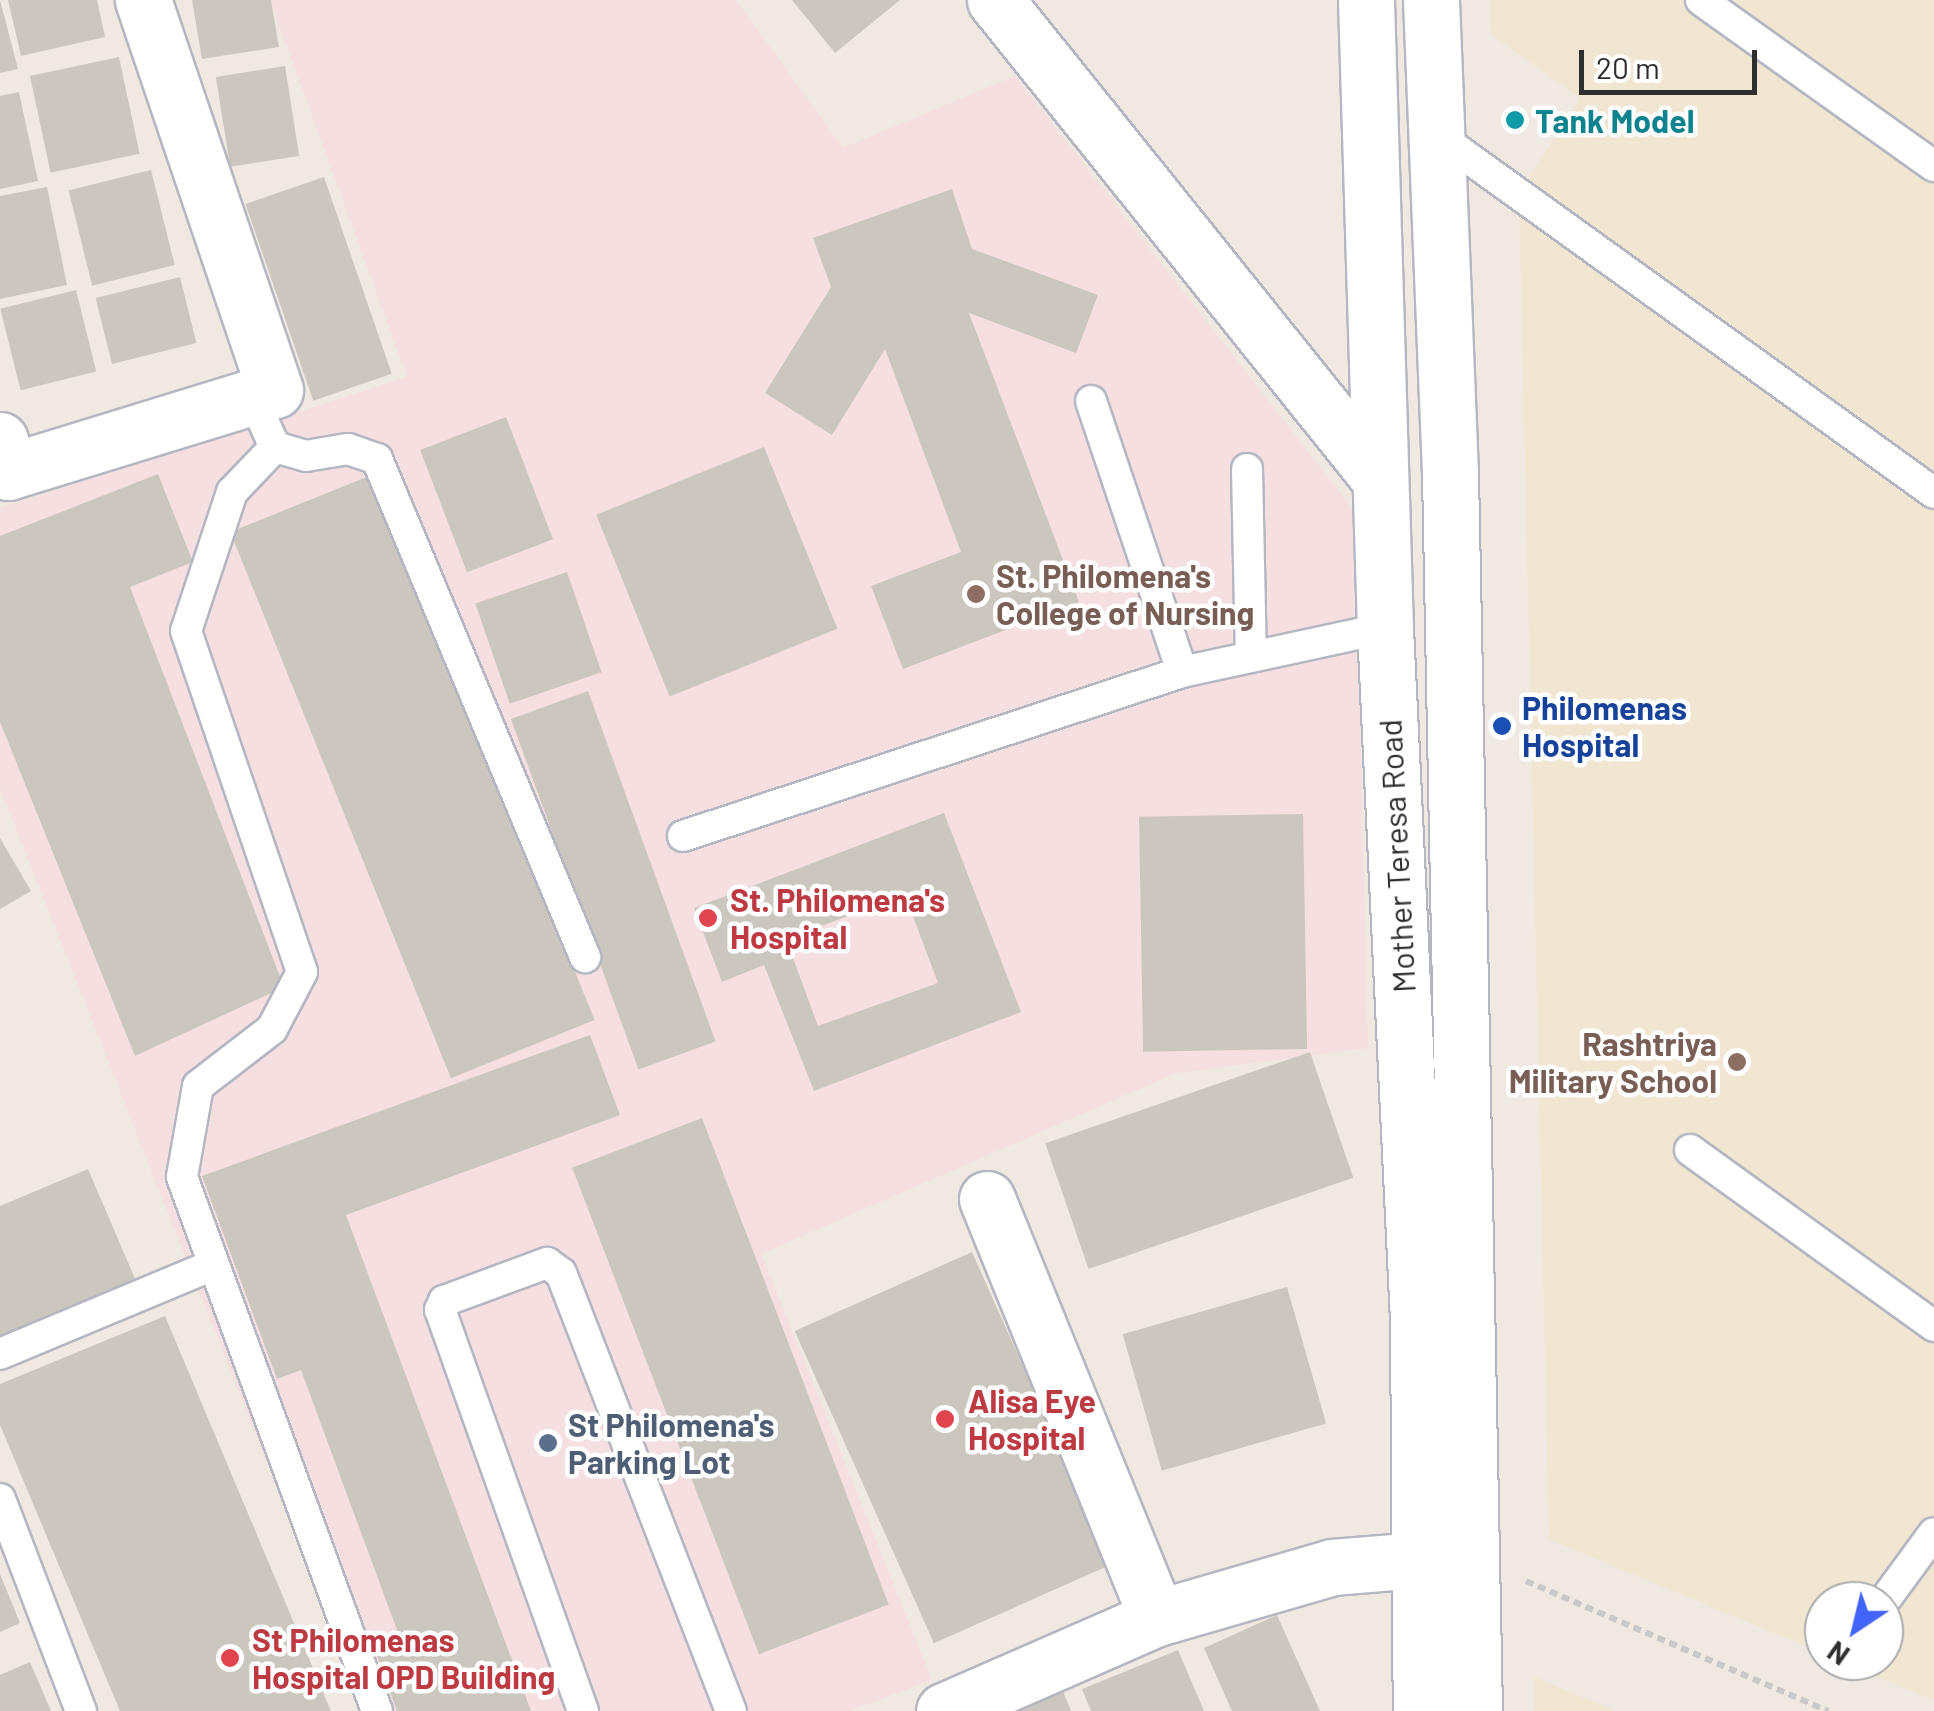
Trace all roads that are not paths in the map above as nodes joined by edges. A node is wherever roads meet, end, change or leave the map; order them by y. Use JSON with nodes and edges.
{"nodes":[{"id":1,"x":143,"y":0,"type":"edge"},
{"id":2,"x":994,"y":0,"type":"edge"},
{"id":3,"x":1366,"y":0,"type":"edge"},
{"id":4,"x":1432,"y":0,"type":"edge"},
{"id":5,"x":1701,"y":0,"type":"edge"},
{"id":6,"x":1438,"y":136,"type":"junction"},
{"id":7,"x":1934,"y":166,"type":"edge"},
{"id":8,"x":252,"y":397,"type":"junction"},
{"id":9,"x":1091,"y":401,"type":"dead end"},
{"id":10,"x":0,"y":440,"type":"edge"},
{"id":11,"x":275,"y":447,"type":"junction"},
{"id":12,"x":1247,"y":469,"type":"dead end"},
{"id":13,"x":1379,"y":478,"type":"junction"},
{"id":14,"x":1934,"y":492,"type":"edge"},
{"id":15,"x":1385,"y":628,"type":"junction"},
{"id":16,"x":1251,"y":656,"type":"junction"},
{"id":17,"x":1182,"y":672,"type":"junction"},
{"id":18,"x":683,"y":836,"type":"dead end"},
{"id":19,"x":585,"y":957,"type":"dead end"},
{"id":20,"x":1690,"y":1150,"type":"dead end"},
{"id":21,"x":987,"y":1199,"type":"dead end"},
{"id":22,"x":213,"y":1265,"type":"junction"},
{"id":23,"x":1934,"y":1326,"type":"edge"},
{"id":24,"x":0,"y":1354,"type":"edge"},
{"id":25,"x":0,"y":1498,"type":"edge"},
{"id":26,"x":1934,"y":1533,"type":"edge"},
{"id":27,"x":1417,"y":1558,"type":"junction"},
{"id":28,"x":1471,"y":1558,"type":"junction"},
{"id":29,"x":1900,"y":1581,"type":"edge"},
{"id":30,"x":1156,"y":1618,"type":"junction"},
{"id":31,"x":81,"y":1711,"type":"edge"},
{"id":32,"x":377,"y":1711,"type":"edge"},
{"id":33,"x":583,"y":1711,"type":"edge"},
{"id":34,"x":732,"y":1711,"type":"edge"},
{"id":35,"x":944,"y":1711,"type":"edge"},
{"id":36,"x":1421,"y":1711,"type":"edge"},
{"id":37,"x":1474,"y":1711,"type":"edge"}],
"edges":[{"from":1,"to":8,"type":"street"},
{"from":2,"to":13,"type":"street"},
{"from":3,"to":13,"type":"street","name":"Mother Teresa Road"},
{"from":4,"to":6,"type":"street","name":"Mother Teresa Road"},
{"from":5,"to":7,"type":"lane"},
{"from":6,"to":14,"type":"lane"},
{"from":6,"to":28,"type":"street","name":"Mother Teresa Road"},
{"from":8,"to":10,"type":"street"},
{"from":8,"to":11,"type":"lane"},
{"from":9,"to":17,"type":"lane"},
{"from":11,"to":19,"type":"lane"},
{"from":11,"to":22,"type":"lane"},
{"from":12,"to":16,"type":"lane"},
{"from":13,"to":15,"type":"street","name":"Mother Teresa Road"},
{"from":15,"to":16,"type":"lane"},
{"from":15,"to":27,"type":"street","name":"Mother Teresa Road"},
{"from":16,"to":17,"type":"lane"},
{"from":17,"to":18,"type":"lane"},
{"from":20,"to":23,"type":"lane"},
{"from":21,"to":30,"type":"street"},
{"from":22,"to":24,"type":"lane"},
{"from":22,"to":32,"type":"lane"},
{"from":25,"to":31,"type":"lane"},
{"from":26,"to":29,"type":"lane"},
{"from":27,"to":28,"type":"street"},
{"from":27,"to":30,"type":"street"},
{"from":27,"to":36,"type":"street","name":"Mother Teresa Road"},
{"from":28,"to":37,"type":"street","name":"Mother Teresa Road"},
{"from":30,"to":35,"type":"street"},
{"from":33,"to":34,"type":"lane"}]}
